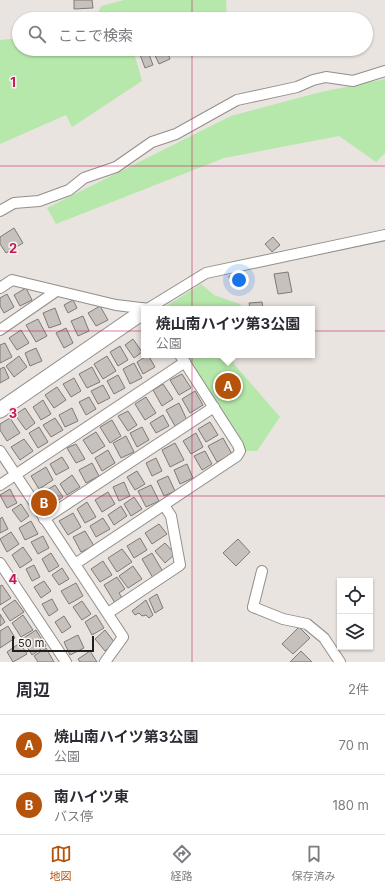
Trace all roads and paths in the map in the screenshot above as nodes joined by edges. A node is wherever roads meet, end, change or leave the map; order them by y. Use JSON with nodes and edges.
{"nodes":[{"id":1,"x":385,"y":71,"type":"edge"},
{"id":2,"x":0,"y":211,"type":"edge"},
{"id":3,"x":385,"y":235,"type":"edge"},
{"id":4,"x":0,"y":288,"type":"edge"},
{"id":5,"x":55,"y":292,"type":"junction"},
{"id":6,"x":152,"y":306,"type":"edge"},
{"id":7,"x":141,"y":308,"type":"edge"},
{"id":8,"x":141,"y":313,"type":"edge"},
{"id":9,"x":0,"y":330,"type":"edge"},
{"id":10,"x":182,"y":358,"type":"edge"},
{"id":11,"x":214,"y":407,"type":"junction"},
{"id":12,"x":0,"y":410,"type":"edge"},
{"id":13,"x":0,"y":451,"type":"edge"},
{"id":14,"x":15,"y":475,"type":"junction"},
{"id":15,"x":0,"y":485,"type":"edge"},
{"id":16,"x":164,"y":505,"type":"junction"},
{"id":17,"x":44,"y":519,"type":"junction"},
{"id":18,"x":0,"y":563,"type":"edge"},
{"id":19,"x":75,"y":564,"type":"junction"},
{"id":20,"x":262,"y":571,"type":"dead end"},
{"id":21,"x":108,"y":613,"type":"junction"},
{"id":22,"x":66,"y":662,"type":"edge"},
{"id":23,"x":105,"y":662,"type":"edge"},
{"id":24,"x":340,"y":662,"type":"edge"}],
"edges":[{"from":1,"to":2,"type":"street"},
{"from":3,"to":6,"type":"street"},
{"from":4,"to":5,"type":"street"},
{"from":5,"to":7,"type":"street"},
{"from":5,"to":9,"type":"street"},
{"from":8,"to":12,"type":"street"},
{"from":10,"to":11,"type":"street"},
{"from":10,"to":14,"type":"street"},
{"from":11,"to":16,"type":"street"},
{"from":11,"to":17,"type":"street"},
{"from":13,"to":14,"type":"street"},
{"from":14,"to":15,"type":"street"},
{"from":14,"to":17,"type":"street"},
{"from":16,"to":19,"type":"street"},
{"from":16,"to":21,"type":"street"},
{"from":17,"to":19,"type":"street"},
{"from":18,"to":22,"type":"street"},
{"from":19,"to":21,"type":"street"},
{"from":20,"to":24,"type":"street"},
{"from":21,"to":23,"type":"street"}]}
